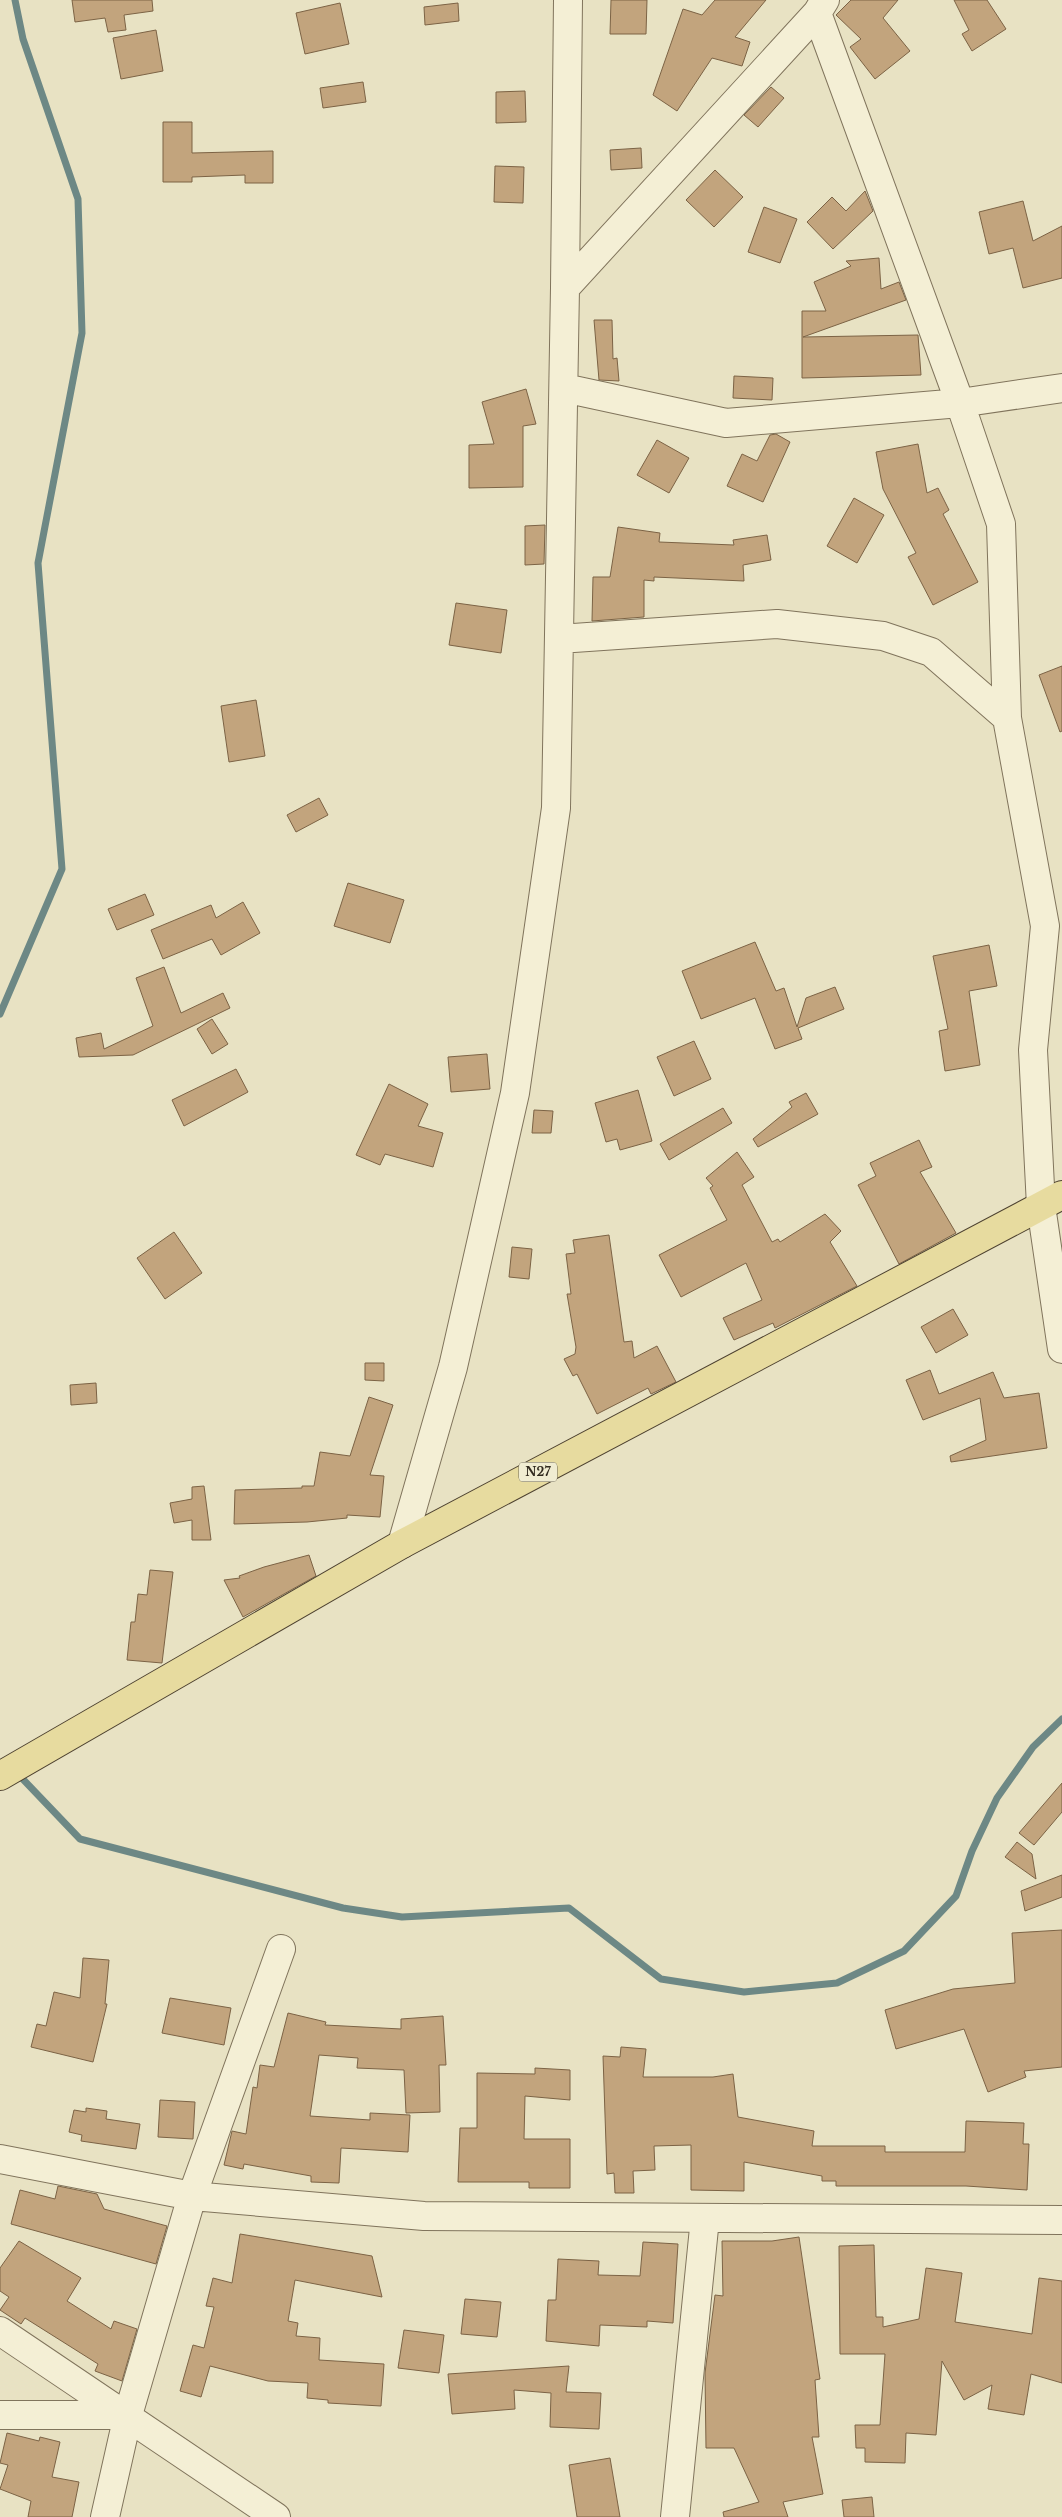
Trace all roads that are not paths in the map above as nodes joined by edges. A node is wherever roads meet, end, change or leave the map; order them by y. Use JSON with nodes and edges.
{"nodes":[{"id":1,"x":568,"y":0,"type":"edge"},
{"id":2,"x":821,"y":7,"type":"edge"},
{"id":3,"x":565,"y":288,"type":"junction"},
{"id":4,"x":564,"y":388,"type":"junction"},
{"id":5,"x":1062,"y":388,"type":"edge"},
{"id":6,"x":960,"y":402,"type":"junction"},
{"id":7,"x":559,"y":639,"type":"junction"},
{"id":8,"x":1007,"y":718,"type":"junction"},
{"id":9,"x":1062,"y":902,"type":"edge"},
{"id":10,"x":1046,"y":926,"type":"junction"},
{"id":11,"x":1051,"y":1200,"type":"edge"},
{"id":12,"x":1062,"y":1349,"type":"edge"},
{"id":13,"x":402,"y":1544,"type":"junction"},
{"id":14,"x":11,"y":1770,"type":"edge"},
{"id":15,"x":281,"y":1949,"type":"dead end"},
{"id":16,"x":0,"y":2159,"type":"edge"},
{"id":17,"x":192,"y":2196,"type":"junction"},
{"id":18,"x":705,"y":2218,"type":"junction"},
{"id":19,"x":1062,"y":2220,"type":"edge"},
{"id":20,"x":0,"y":2330,"type":"edge"},
{"id":21,"x":0,"y":2415,"type":"edge"},
{"id":22,"x":128,"y":2416,"type":"junction"},
{"id":23,"x":105,"y":2517,"type":"edge"},
{"id":24,"x":276,"y":2517,"type":"edge"},
{"id":25,"x":676,"y":2517,"type":"edge"}],
"edges":[{"from":1,"to":3,"type":"street"},
{"from":2,"to":3,"type":"street"},
{"from":2,"to":6,"type":"street"},
{"from":3,"to":4,"type":"street"},
{"from":4,"to":6,"type":"street"},
{"from":4,"to":7,"type":"street"},
{"from":5,"to":6,"type":"street"},
{"from":6,"to":8,"type":"street"},
{"from":7,"to":8,"type":"street"},
{"from":7,"to":13,"type":"street"},
{"from":8,"to":10,"type":"street"},
{"from":9,"to":10,"type":"street"},
{"from":10,"to":11,"type":"street"},
{"from":11,"to":12,"type":"street"},
{"from":11,"to":13,"type":"main road","number":"N27"},
{"from":13,"to":14,"type":"main road","number":"N27"},
{"from":15,"to":17,"type":"street"},
{"from":16,"to":17,"type":"street"},
{"from":17,"to":18,"type":"street"},
{"from":17,"to":22,"type":"street"},
{"from":18,"to":19,"type":"street"},
{"from":18,"to":25,"type":"street"},
{"from":20,"to":22,"type":"street"},
{"from":21,"to":22,"type":"street"},
{"from":22,"to":23,"type":"street"},
{"from":22,"to":24,"type":"street"}]}
